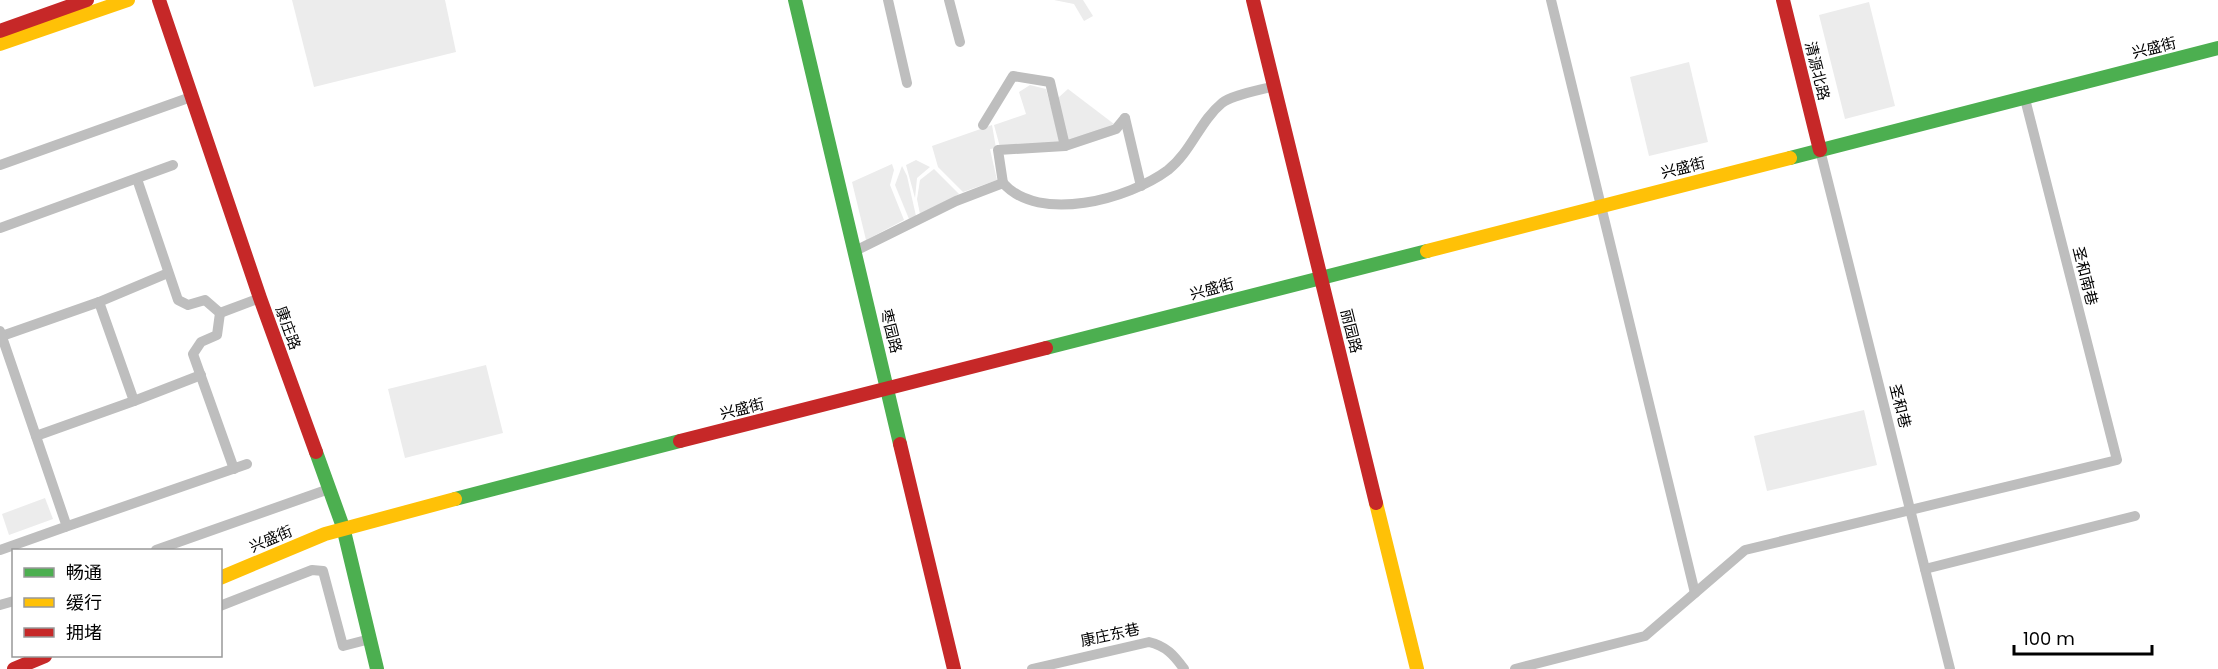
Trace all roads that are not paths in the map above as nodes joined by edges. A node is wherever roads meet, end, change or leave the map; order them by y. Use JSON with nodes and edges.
{"nodes":[{"id":1,"x":87,"y":0,"type":"edge"},
{"id":2,"x":128,"y":0,"type":"edge"},
{"id":3,"x":159,"y":0,"type":"edge"},
{"id":4,"x":795,"y":0,"type":"edge"},
{"id":5,"x":888,"y":0,"type":"edge"},
{"id":6,"x":950,"y":0,"type":"edge"},
{"id":7,"x":1253,"y":0,"type":"edge"},
{"id":8,"x":1551,"y":0,"type":"edge"},
{"id":9,"x":1783,"y":0,"type":"edge"},
{"id":10,"x":0,"y":31,"type":"edge"},
{"id":11,"x":960,"y":42,"type":"dead end"},
{"id":12,"x":0,"y":44,"type":"edge"},
{"id":13,"x":2218,"y":48,"type":"edge"},
{"id":14,"x":908,"y":83,"type":"dead end"},
{"id":15,"x":1274,"y":86,"type":"junction"},
{"id":16,"x":191,"y":97,"type":"junction"},
{"id":17,"x":2025,"y":99,"type":"junction"},
{"id":18,"x":983,"y":125,"type":"dead end"},
{"id":19,"x":1065,"y":146,"type":"junction"},
{"id":20,"x":1820,"y":150,"type":"junction"},
{"id":21,"x":0,"y":165,"type":"edge"},
{"id":22,"x":173,"y":165,"type":"dead end"},
{"id":23,"x":136,"y":179,"type":"junction"},
{"id":24,"x":1003,"y":183,"type":"junction"},
{"id":25,"x":1141,"y":186,"type":"junction"},
{"id":26,"x":1601,"y":206,"type":"junction"},
{"id":27,"x":0,"y":228,"type":"edge"},
{"id":28,"x":855,"y":251,"type":"junction"},
{"id":29,"x":168,"y":273,"type":"junction"},
{"id":30,"x":1321,"y":277,"type":"junction"},
{"id":31,"x":260,"y":298,"type":"junction"},
{"id":32,"x":99,"y":302,"type":"junction"},
{"id":33,"x":220,"y":313,"type":"junction"},
{"id":34,"x":1,"y":333,"type":"edge"},
{"id":35,"x":201,"y":375,"type":"junction"},
{"id":36,"x":888,"y":389,"type":"junction"},
{"id":37,"x":134,"y":401,"type":"junction"},
{"id":38,"x":36,"y":436,"type":"junction"},
{"id":39,"x":247,"y":464,"type":"dead end"},
{"id":40,"x":234,"y":469,"type":"junction"},
{"id":41,"x":329,"y":489,"type":"junction"},
{"id":42,"x":1911,"y":509,"type":"junction"},
{"id":43,"x":2135,"y":516,"type":"dead end"},
{"id":44,"x":65,"y":527,"type":"junction"},
{"id":45,"x":343,"y":527,"type":"junction"},
{"id":46,"x":1,"y":547,"type":"edge"},
{"id":47,"x":159,"y":549,"type":"edge"},
{"id":48,"x":1925,"y":569,"type":"junction"},
{"id":49,"x":222,"y":577,"type":"edge"},
{"id":50,"x":1695,"y":593,"type":"junction"},
{"id":51,"x":222,"y":605,"type":"edge"},
{"id":52,"x":370,"y":639,"type":"junction"},
{"id":53,"x":43,"y":657,"type":"edge"},
{"id":54,"x":14,"y":669,"type":"edge"},
{"id":55,"x":377,"y":669,"type":"edge"},
{"id":56,"x":954,"y":669,"type":"edge"},
{"id":57,"x":1032,"y":669,"type":"edge"},
{"id":58,"x":1184,"y":669,"type":"edge"},
{"id":59,"x":1417,"y":669,"type":"edge"},
{"id":60,"x":1515,"y":669,"type":"edge"},
{"id":61,"x":1950,"y":669,"type":"edge"}],
"edges":[{"from":1,"to":10,"type":"street"},
{"from":2,"to":12,"type":"street"},
{"from":3,"to":16,"type":"street","name":"康庄路"},
{"from":4,"to":28,"type":"street","name":"枣园路"},
{"from":5,"to":14,"type":"street"},
{"from":6,"to":11,"type":"street"},
{"from":7,"to":15,"type":"street","name":"丽园路"},
{"from":8,"to":26,"type":"street"},
{"from":9,"to":20,"type":"street","name":"清源北路"},
{"from":13,"to":17,"type":"street","name":"兴盛街"},
{"from":15,"to":25,"type":"street"},
{"from":15,"to":30,"type":"street","name":"丽园路"},
{"from":16,"to":21,"type":"street"},
{"from":16,"to":31,"type":"street","name":"康庄路"},
{"from":17,"to":20,"type":"street","name":"兴盛街"},
{"from":17,"to":42,"type":"street","name":"圣和南巷"},
{"from":18,"to":19,"type":"street"},
{"from":19,"to":24,"type":"street"},
{"from":19,"to":25,"type":"street"},
{"from":20,"to":26,"type":"street","name":"兴盛街"},
{"from":20,"to":42,"type":"street","name":"圣和巷"},
{"from":22,"to":23,"type":"street"},
{"from":23,"to":27,"type":"street"},
{"from":23,"to":29,"type":"street"},
{"from":24,"to":25,"type":"street"},
{"from":24,"to":28,"type":"street"},
{"from":26,"to":30,"type":"street","name":"兴盛街"},
{"from":26,"to":50,"type":"street"},
{"from":28,"to":36,"type":"street","name":"枣园路"},
{"from":29,"to":32,"type":"street"},
{"from":29,"to":33,"type":"street"},
{"from":30,"to":36,"type":"street","name":"兴盛街"},
{"from":30,"to":59,"type":"street","name":"丽园路"},
{"from":31,"to":33,"type":"street"},
{"from":31,"to":41,"type":"street","name":"康庄路"},
{"from":32,"to":34,"type":"street"},
{"from":32,"to":37,"type":"street"},
{"from":33,"to":35,"type":"street"},
{"from":34,"to":38,"type":"street"},
{"from":35,"to":37,"type":"street"},
{"from":35,"to":40,"type":"street"},
{"from":36,"to":45,"type":"street","name":"兴盛街"},
{"from":36,"to":56,"type":"street","name":"枣园路"},
{"from":37,"to":38,"type":"street"},
{"from":38,"to":44,"type":"street"},
{"from":39,"to":40,"type":"street"},
{"from":40,"to":44,"type":"street"},
{"from":41,"to":45,"type":"street","name":"康庄路"},
{"from":41,"to":47,"type":"street"},
{"from":42,"to":48,"type":"street","name":"圣和巷"},
{"from":42,"to":50,"type":"street"},
{"from":43,"to":48,"type":"street"},
{"from":44,"to":46,"type":"street"},
{"from":45,"to":49,"type":"street","name":"兴盛街"},
{"from":45,"to":52,"type":"street","name":"康庄路"},
{"from":48,"to":61,"type":"street","name":"圣和巷"},
{"from":50,"to":60,"type":"street"},
{"from":51,"to":52,"type":"street"},
{"from":52,"to":55,"type":"street","name":"康庄路"},
{"from":53,"to":54,"type":"street"},
{"from":57,"to":58,"type":"street","name":"康庄东巷"}]}
